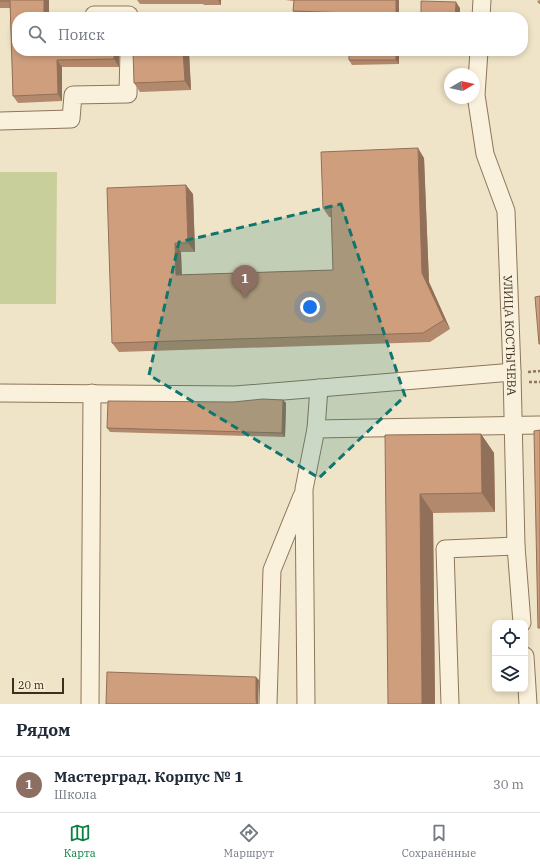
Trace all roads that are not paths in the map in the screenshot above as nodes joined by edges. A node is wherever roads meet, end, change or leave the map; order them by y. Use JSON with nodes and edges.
{"nodes":[{"id":1,"x":482,"y":0,"type":"edge"},
{"id":2,"x":481,"y":12,"type":"edge"},
{"id":3,"x":129,"y":56,"type":"edge"},
{"id":4,"x":479,"y":56,"type":"edge"},
{"id":5,"x":0,"y":121,"type":"edge"},
{"id":6,"x":512,"y":372,"type":"junction"},
{"id":7,"x":319,"y":388,"type":"junction"},
{"id":8,"x":0,"y":393,"type":"edge"},
{"id":9,"x":92,"y":393,"type":"junction"},
{"id":10,"x":512,"y":426,"type":"junction"},
{"id":11,"x":540,"y":426,"type":"edge"},
{"id":12,"x":316,"y":429,"type":"junction"},
{"id":13,"x":304,"y":489,"type":"junction"},
{"id":14,"x":516,"y":546,"type":"junction"},
{"id":15,"x":522,"y":620,"type":"edge"},
{"id":16,"x":530,"y":662,"type":"edge"},
{"id":17,"x":90,"y":704,"type":"edge"},
{"id":18,"x":268,"y":704,"type":"edge"},
{"id":19,"x":306,"y":704,"type":"edge"},
{"id":20,"x":450,"y":704,"type":"edge"},
{"id":21,"x":528,"y":704,"type":"edge"}],
"edges":[{"from":1,"to":2,"type":"street"},
{"from":3,"to":5,"type":"street"},
{"from":4,"to":6,"type":"street","name":"УЛИЦА КОСТЫЧЕВА"},
{"from":6,"to":7,"type":"street"},
{"from":6,"to":10,"type":"street","name":"УЛИЦА КОСТЫЧЕВА"},
{"from":7,"to":9,"type":"street"},
{"from":7,"to":12,"type":"street"},
{"from":8,"to":9,"type":"street"},
{"from":9,"to":17,"type":"street"},
{"from":10,"to":11,"type":"street"},
{"from":10,"to":12,"type":"street"},
{"from":10,"to":14,"type":"street","name":"УЛИЦА КОСТЫЧЕВА"},
{"from":12,"to":13,"type":"street"},
{"from":13,"to":18,"type":"street"},
{"from":13,"to":19,"type":"street"},
{"from":14,"to":15,"type":"street","name":"УЛИЦА КОСТЫЧЕВА"},
{"from":14,"to":20,"type":"street"},
{"from":16,"to":21,"type":"street"}]}
